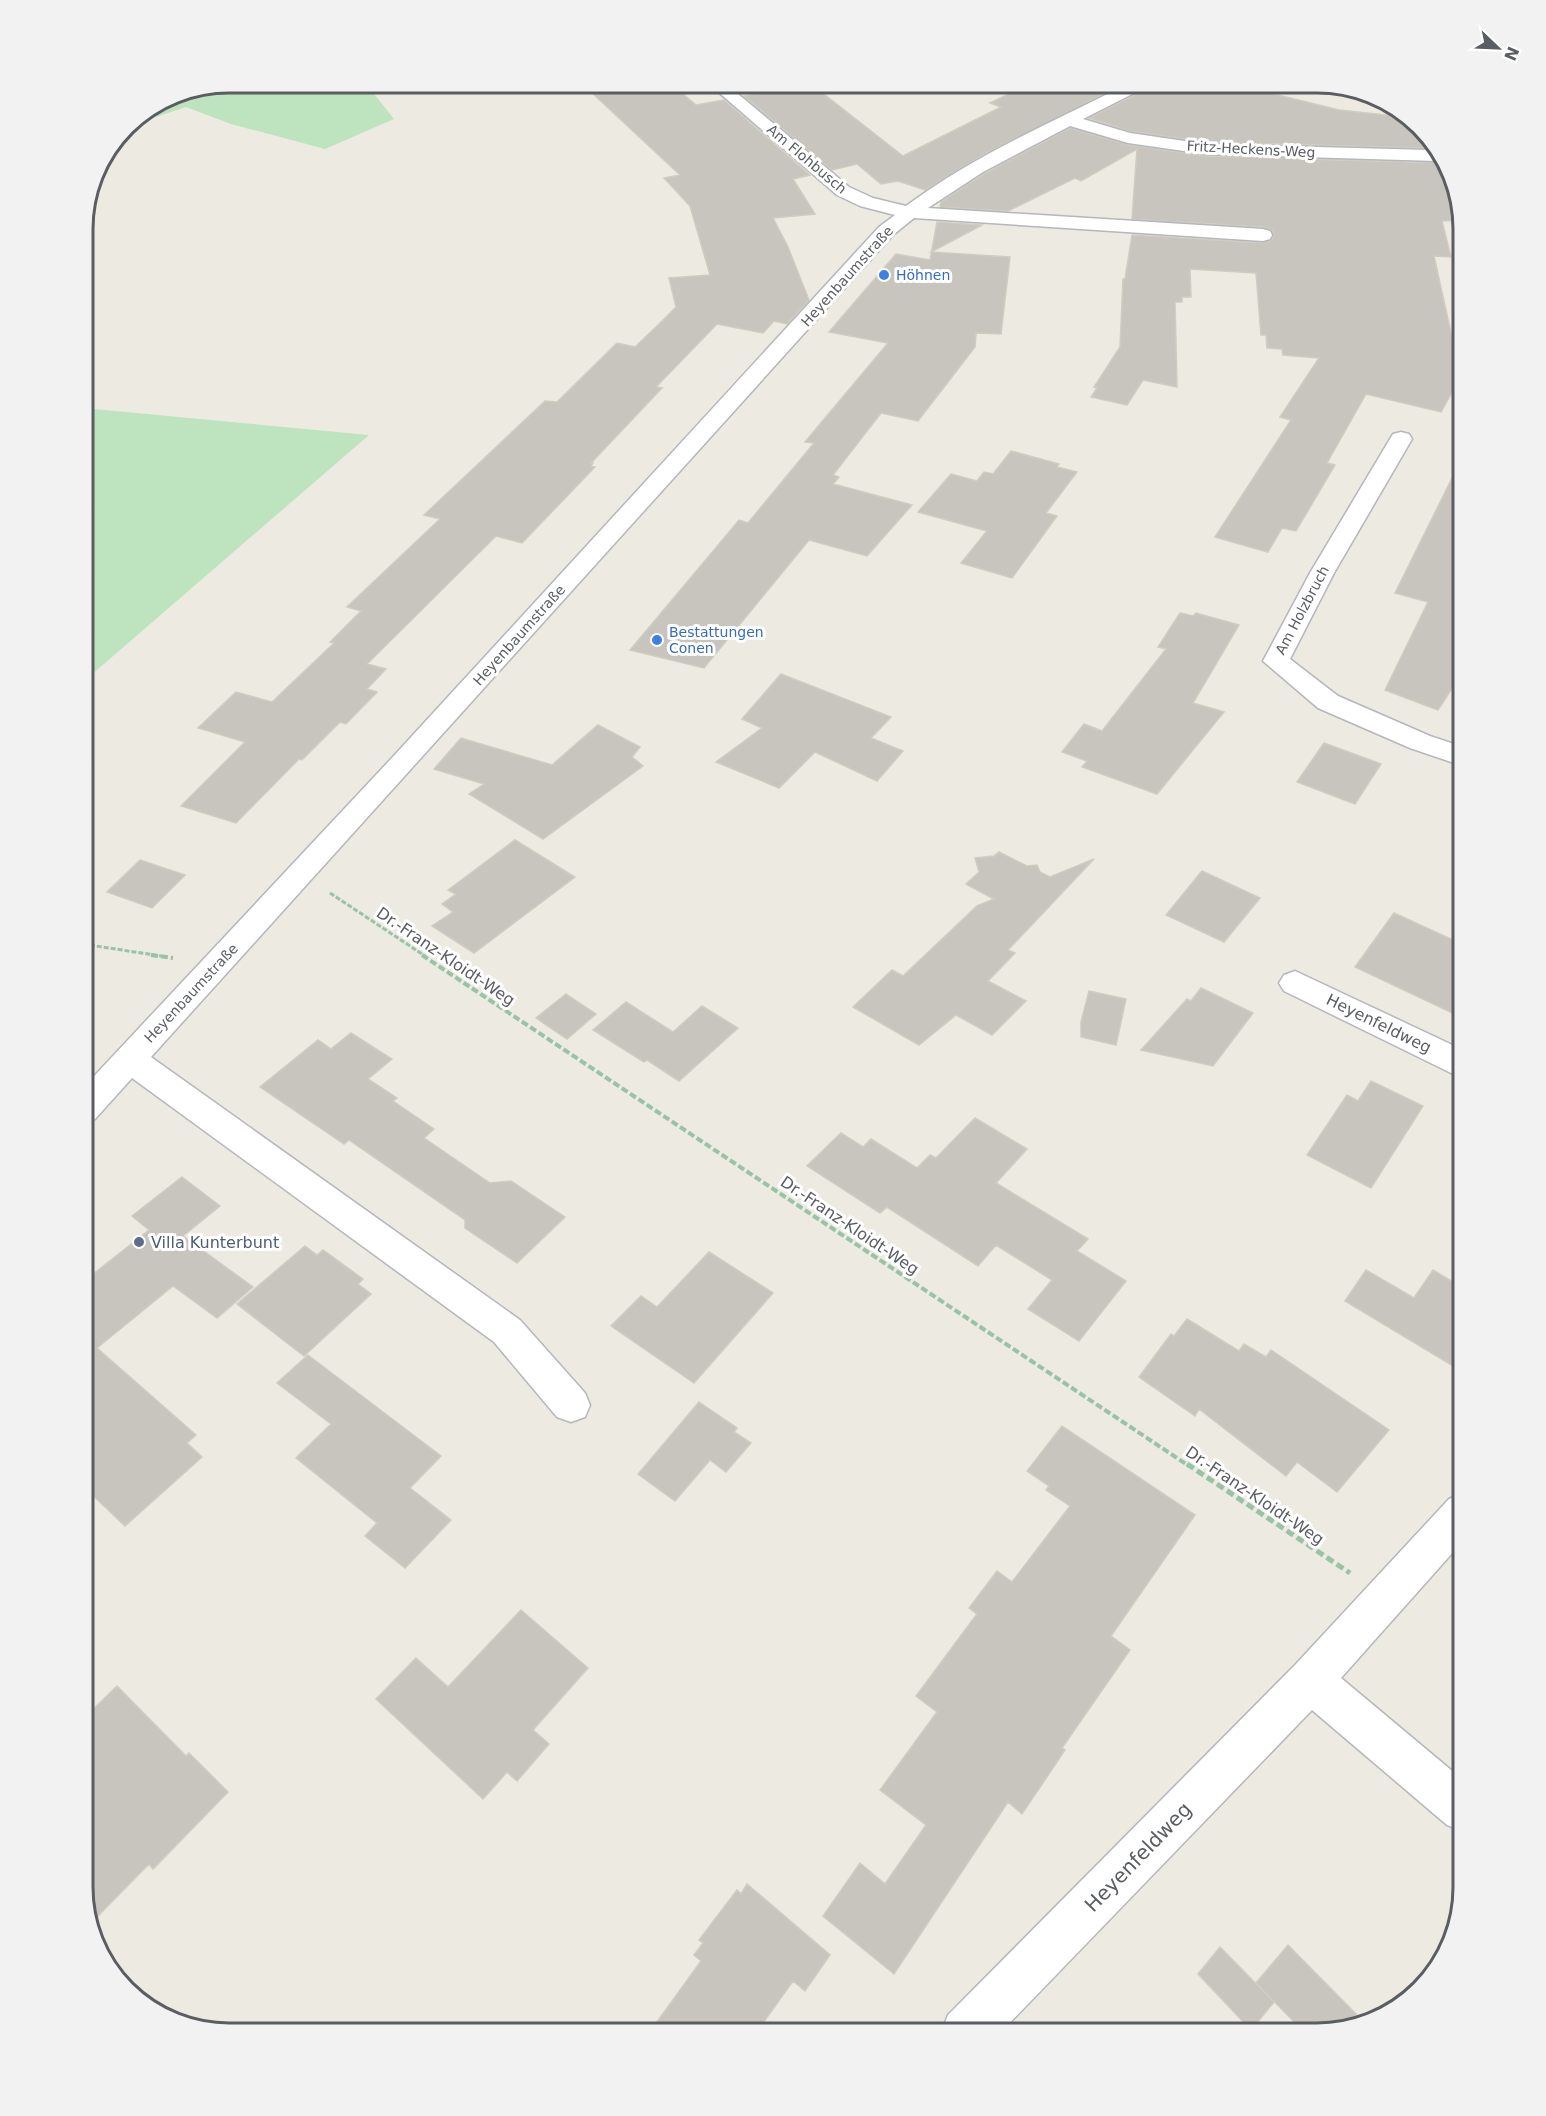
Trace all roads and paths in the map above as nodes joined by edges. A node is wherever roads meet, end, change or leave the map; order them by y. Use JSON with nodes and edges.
{"nodes":[{"id":1,"x":728,"y":93,"type":"edge"},
{"id":2,"x":1122,"y":93,"type":"edge"},
{"id":3,"x":1069,"y":120,"type":"junction"},
{"id":4,"x":1431,"y":155,"type":"edge"},
{"id":5,"x":909,"y":212,"type":"junction"},
{"id":6,"x":1263,"y":235,"type":"dead end"},
{"id":7,"x":1401,"y":439,"type":"dead end"},
{"id":8,"x":1453,"y":753,"type":"edge"},
{"id":9,"x":301,"y":874,"type":"junction"},
{"id":10,"x":93,"y":945,"type":"edge"},
{"id":11,"x":213,"y":970,"type":"junction"},
{"id":12,"x":1295,"y":983,"type":"dead end"},
{"id":13,"x":130,"y":1059,"type":"junction"},
{"id":14,"x":1453,"y":1059,"type":"edge"},
{"id":15,"x":93,"y":1099,"type":"edge"},
{"id":16,"x":571,"y":1405,"type":"dead end"},
{"id":17,"x":1453,"y":1524,"type":"edge"},
{"id":18,"x":1386,"y":1597,"type":"junction"},
{"id":19,"x":1310,"y":1680,"type":"junction"},
{"id":20,"x":1453,"y":1800,"type":"edge"},
{"id":21,"x":976,"y":2023,"type":"edge"}],
"edges":[{"from":1,"to":5,"type":"street","name":"Am Flohbusch"},
{"from":2,"to":3,"type":"street","name":"Heyenbaumstraße"},
{"from":3,"to":4,"type":"street","name":"Fritz-Heckens-Weg"},
{"from":3,"to":5,"type":"street","name":"Heyenbaumstraße"},
{"from":5,"to":6,"type":"street","name":"Heyenbaumstraße"},
{"from":5,"to":9,"type":"street","name":"Heyenbaumstraße"},
{"from":7,"to":8,"type":"street","name":"Am Holzbruch"},
{"from":9,"to":11,"type":"street","name":"Heyenbaumstraße"},
{"from":9,"to":18,"type":"path","name":"Dr.-Franz-Kloidt-Weg"},
{"from":10,"to":11,"type":"path"},
{"from":11,"to":13,"type":"street","name":"Heyenbaumstraße"},
{"from":12,"to":14,"type":"street","name":"Heyenfeldweg"},
{"from":13,"to":15,"type":"street","name":"Heyenbaumstraße"},
{"from":13,"to":16,"type":"street","name":"Heyenbaumstraße"},
{"from":17,"to":18,"type":"street","name":"Heyenfeldweg"},
{"from":18,"to":19,"type":"street","name":"Heyenfeldweg"},
{"from":19,"to":20,"type":"street"},
{"from":19,"to":21,"type":"street","name":"Heyenfeldweg"}]}
